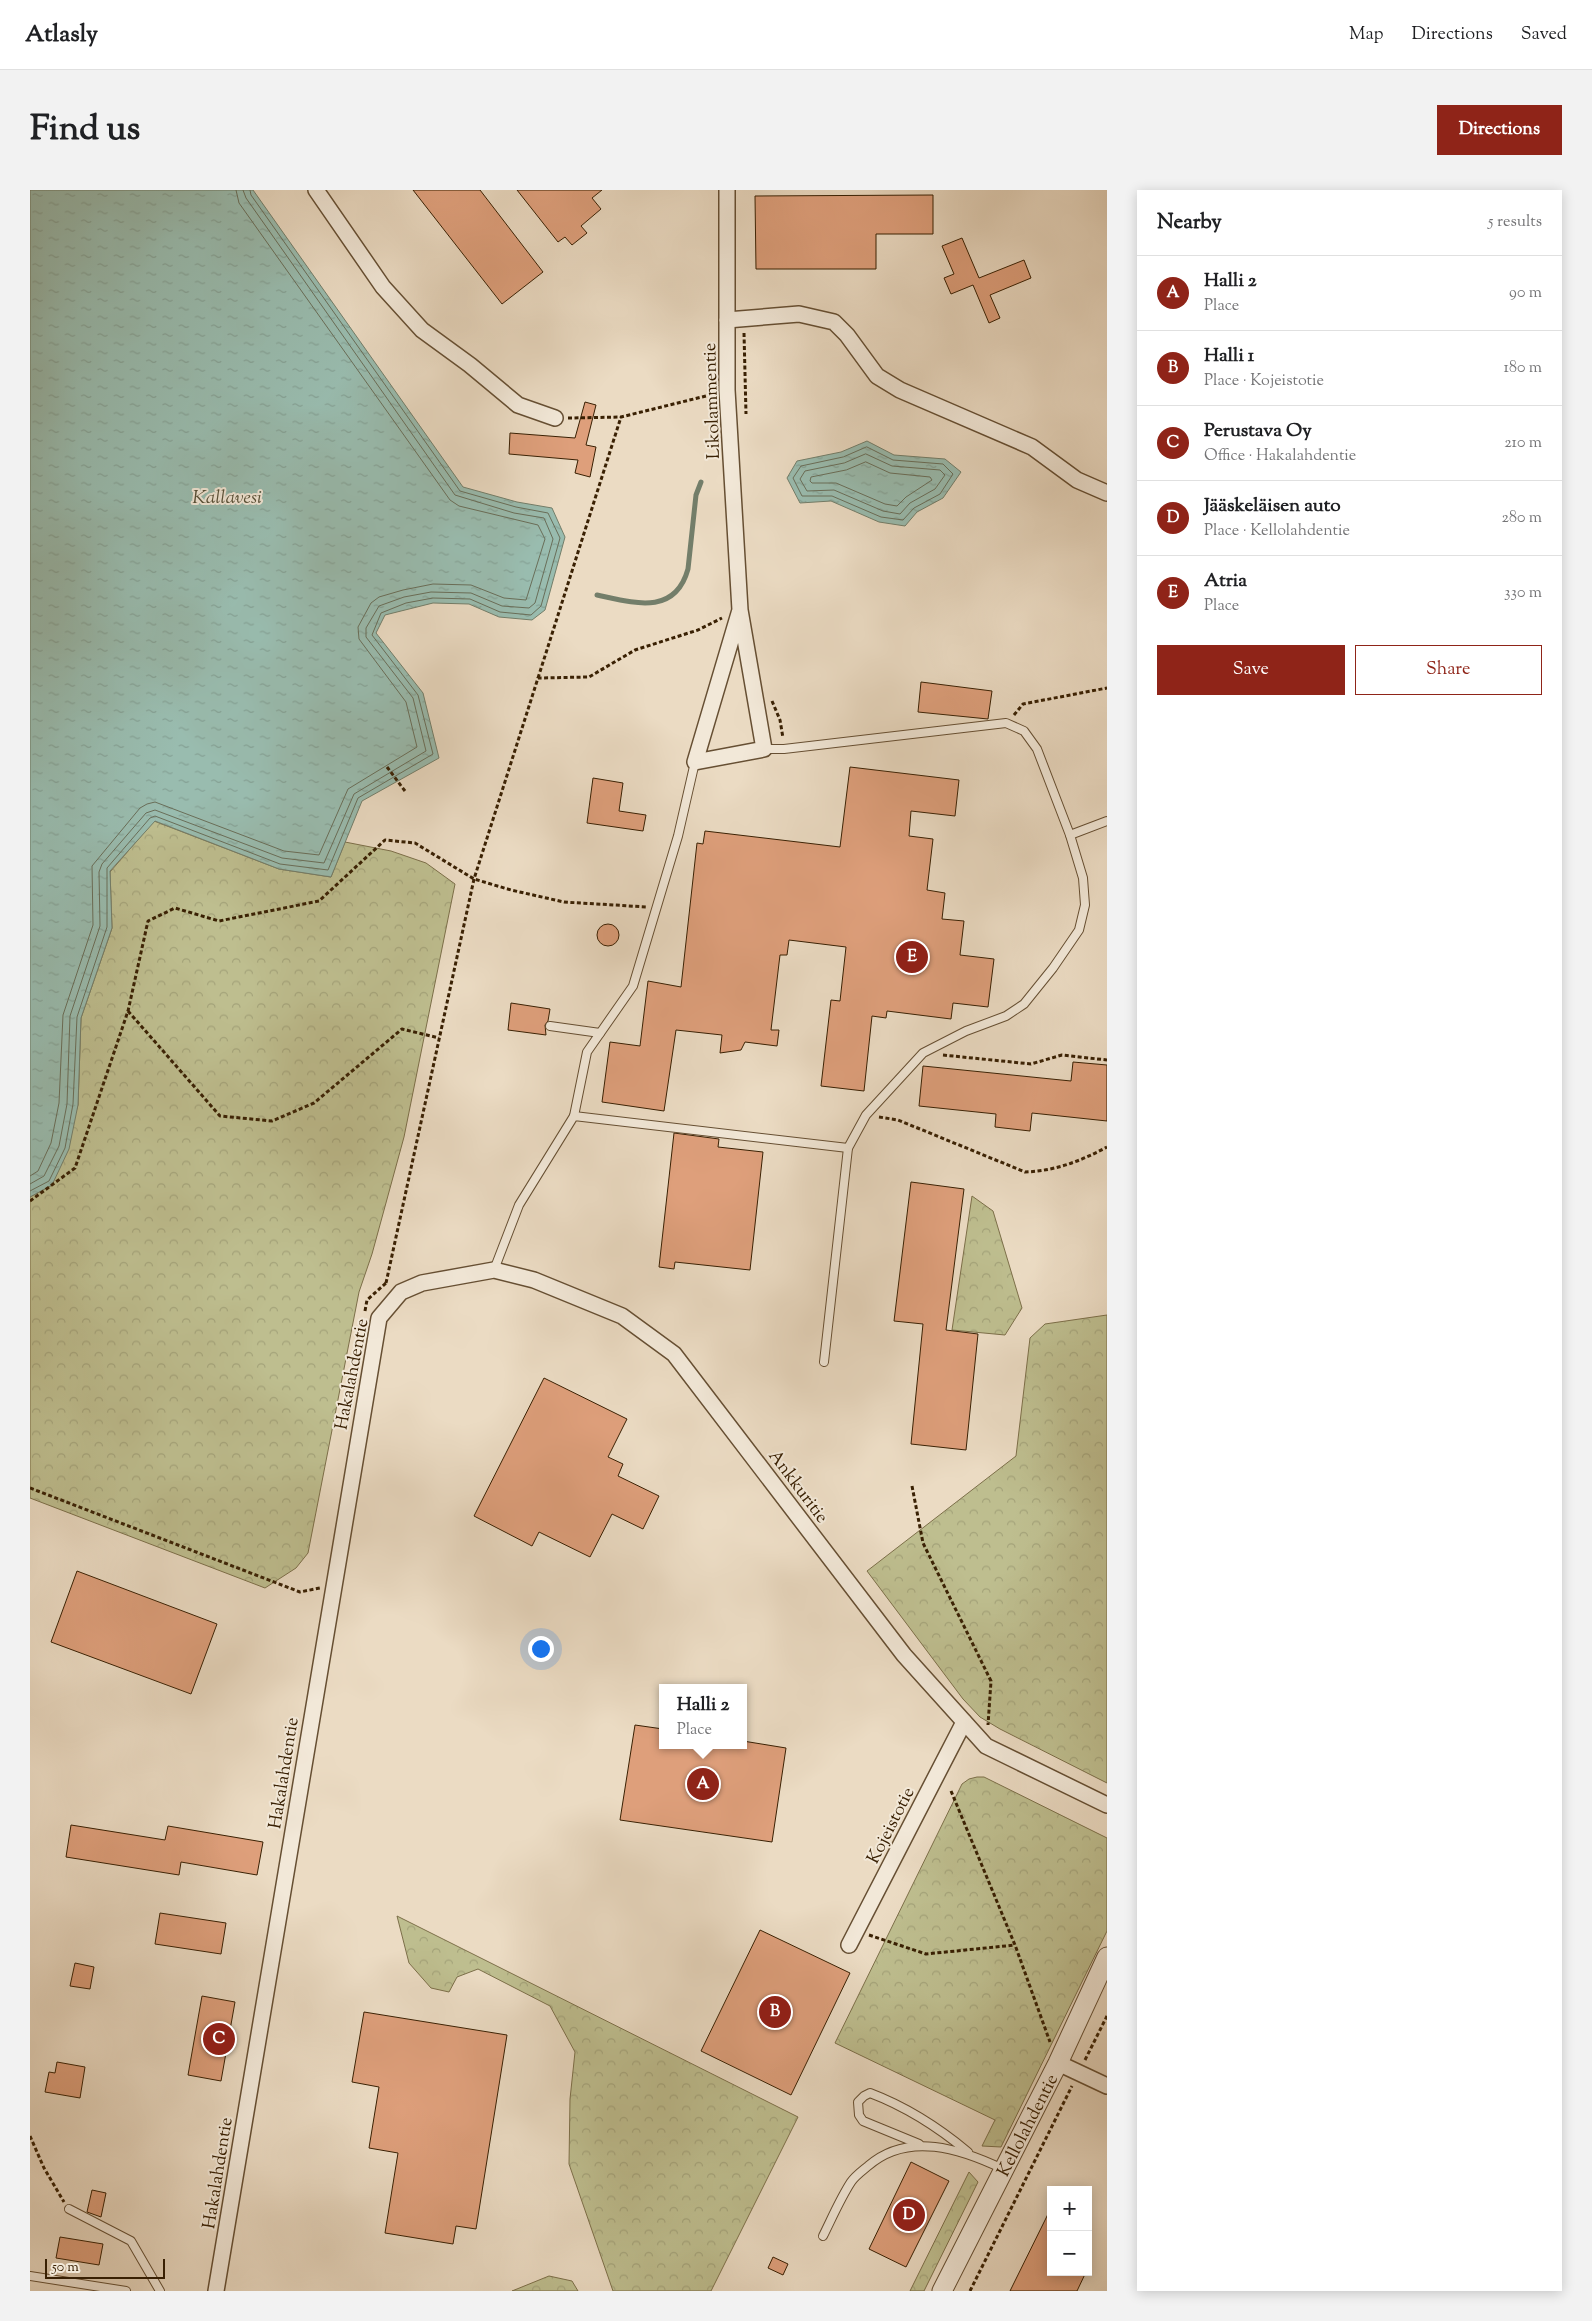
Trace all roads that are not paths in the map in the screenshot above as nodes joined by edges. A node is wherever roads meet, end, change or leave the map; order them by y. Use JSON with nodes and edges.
{"nodes":[{"id":1,"x":316,"y":190,"type":"edge"},
{"id":2,"x":727,"y":190,"type":"edge"},
{"id":3,"x":727,"y":320,"type":"junction"},
{"id":4,"x":555,"y":418,"type":"road end"},
{"id":5,"x":1107,"y":493,"type":"edge"},
{"id":6,"x":740,"y":610,"type":"junction"},
{"id":7,"x":764,"y":749,"type":"junction"},
{"id":8,"x":695,"y":762,"type":"junction"},
{"id":9,"x":1107,"y":821,"type":"edge"},
{"id":10,"x":1070,"y":835,"type":"junction"},
{"id":11,"x":550,"y":1026,"type":"dead end"},
{"id":12,"x":600,"y":1033,"type":"junction"},
{"id":13,"x":574,"y":1116,"type":"junction"},
{"id":14,"x":848,"y":1148,"type":"junction"},
{"id":15,"x":494,"y":1270,"type":"junction"},
{"id":16,"x":422,"y":1283,"type":"joint"},
{"id":17,"x":824,"y":1362,"type":"dead end"},
{"id":18,"x":964,"y":1722,"type":"junction"},
{"id":19,"x":1107,"y":1805,"type":"edge"},
{"id":20,"x":849,"y":1945,"type":"dead end"},
{"id":21,"x":1107,"y":1957,"type":"edge"},
{"id":22,"x":1058,"y":2063,"type":"junction"},
{"id":23,"x":1107,"y":2086,"type":"edge"},
{"id":24,"x":922,"y":2145,"type":"junction"},
{"id":25,"x":970,"y":2153,"type":"junction"},
{"id":26,"x":1005,"y":2170,"type":"junction"},
{"id":27,"x":69,"y":2209,"type":"road end"},
{"id":28,"x":823,"y":2236,"type":"dead end"},
{"id":29,"x":30,"y":2276,"type":"edge"},
{"id":30,"x":126,"y":2291,"type":"edge"},
{"id":31,"x":160,"y":2291,"type":"edge"},
{"id":32,"x":216,"y":2291,"type":"edge"},
{"id":33,"x":942,"y":2291,"type":"edge"}],
"edges":[{"from":1,"to":4,"type":"street"},
{"from":2,"to":3,"type":"street","name":"Likolammentie"},
{"from":3,"to":5,"type":"street"},
{"from":3,"to":6,"type":"street","name":"Likolammentie"},
{"from":6,"to":7,"type":"street","name":"Likolammentie"},
{"from":6,"to":8,"type":"street","name":"Likolammentie"},
{"from":7,"to":8,"type":"street"},
{"from":7,"to":10,"type":"lane"},
{"from":8,"to":12,"type":"lane"},
{"from":9,"to":10,"type":"lane"},
{"from":10,"to":14,"type":"lane"},
{"from":11,"to":12,"type":"lane"},
{"from":12,"to":13,"type":"lane"},
{"from":13,"to":14,"type":"lane"},
{"from":13,"to":15,"type":"lane"},
{"from":14,"to":17,"type":"lane"},
{"from":15,"to":16,"type":"street","name":"Ankkuritie"},
{"from":15,"to":18,"type":"street","name":"Ankkuritie"},
{"from":16,"to":32,"type":"street","name":"Hakalahdentie"},
{"from":18,"to":19,"type":"street","name":"Ankkuritie"},
{"from":18,"to":20,"type":"street","name":"Kojeistotie"},
{"from":21,"to":22,"type":"street","name":"Kellolahdentie"},
{"from":22,"to":23,"type":"street"},
{"from":22,"to":26,"type":"street","name":"Kellolahdentie"},
{"from":24,"to":25,"type":"lane"},
{"from":24,"to":25,"type":"lane"},
{"from":24,"to":28,"type":"lane"},
{"from":25,"to":26,"type":"lane"},
{"from":26,"to":33,"type":"street","name":"Kellolahdentie"},
{"from":27,"to":31,"type":"lane"},
{"from":29,"to":30,"type":"lane"}]}
